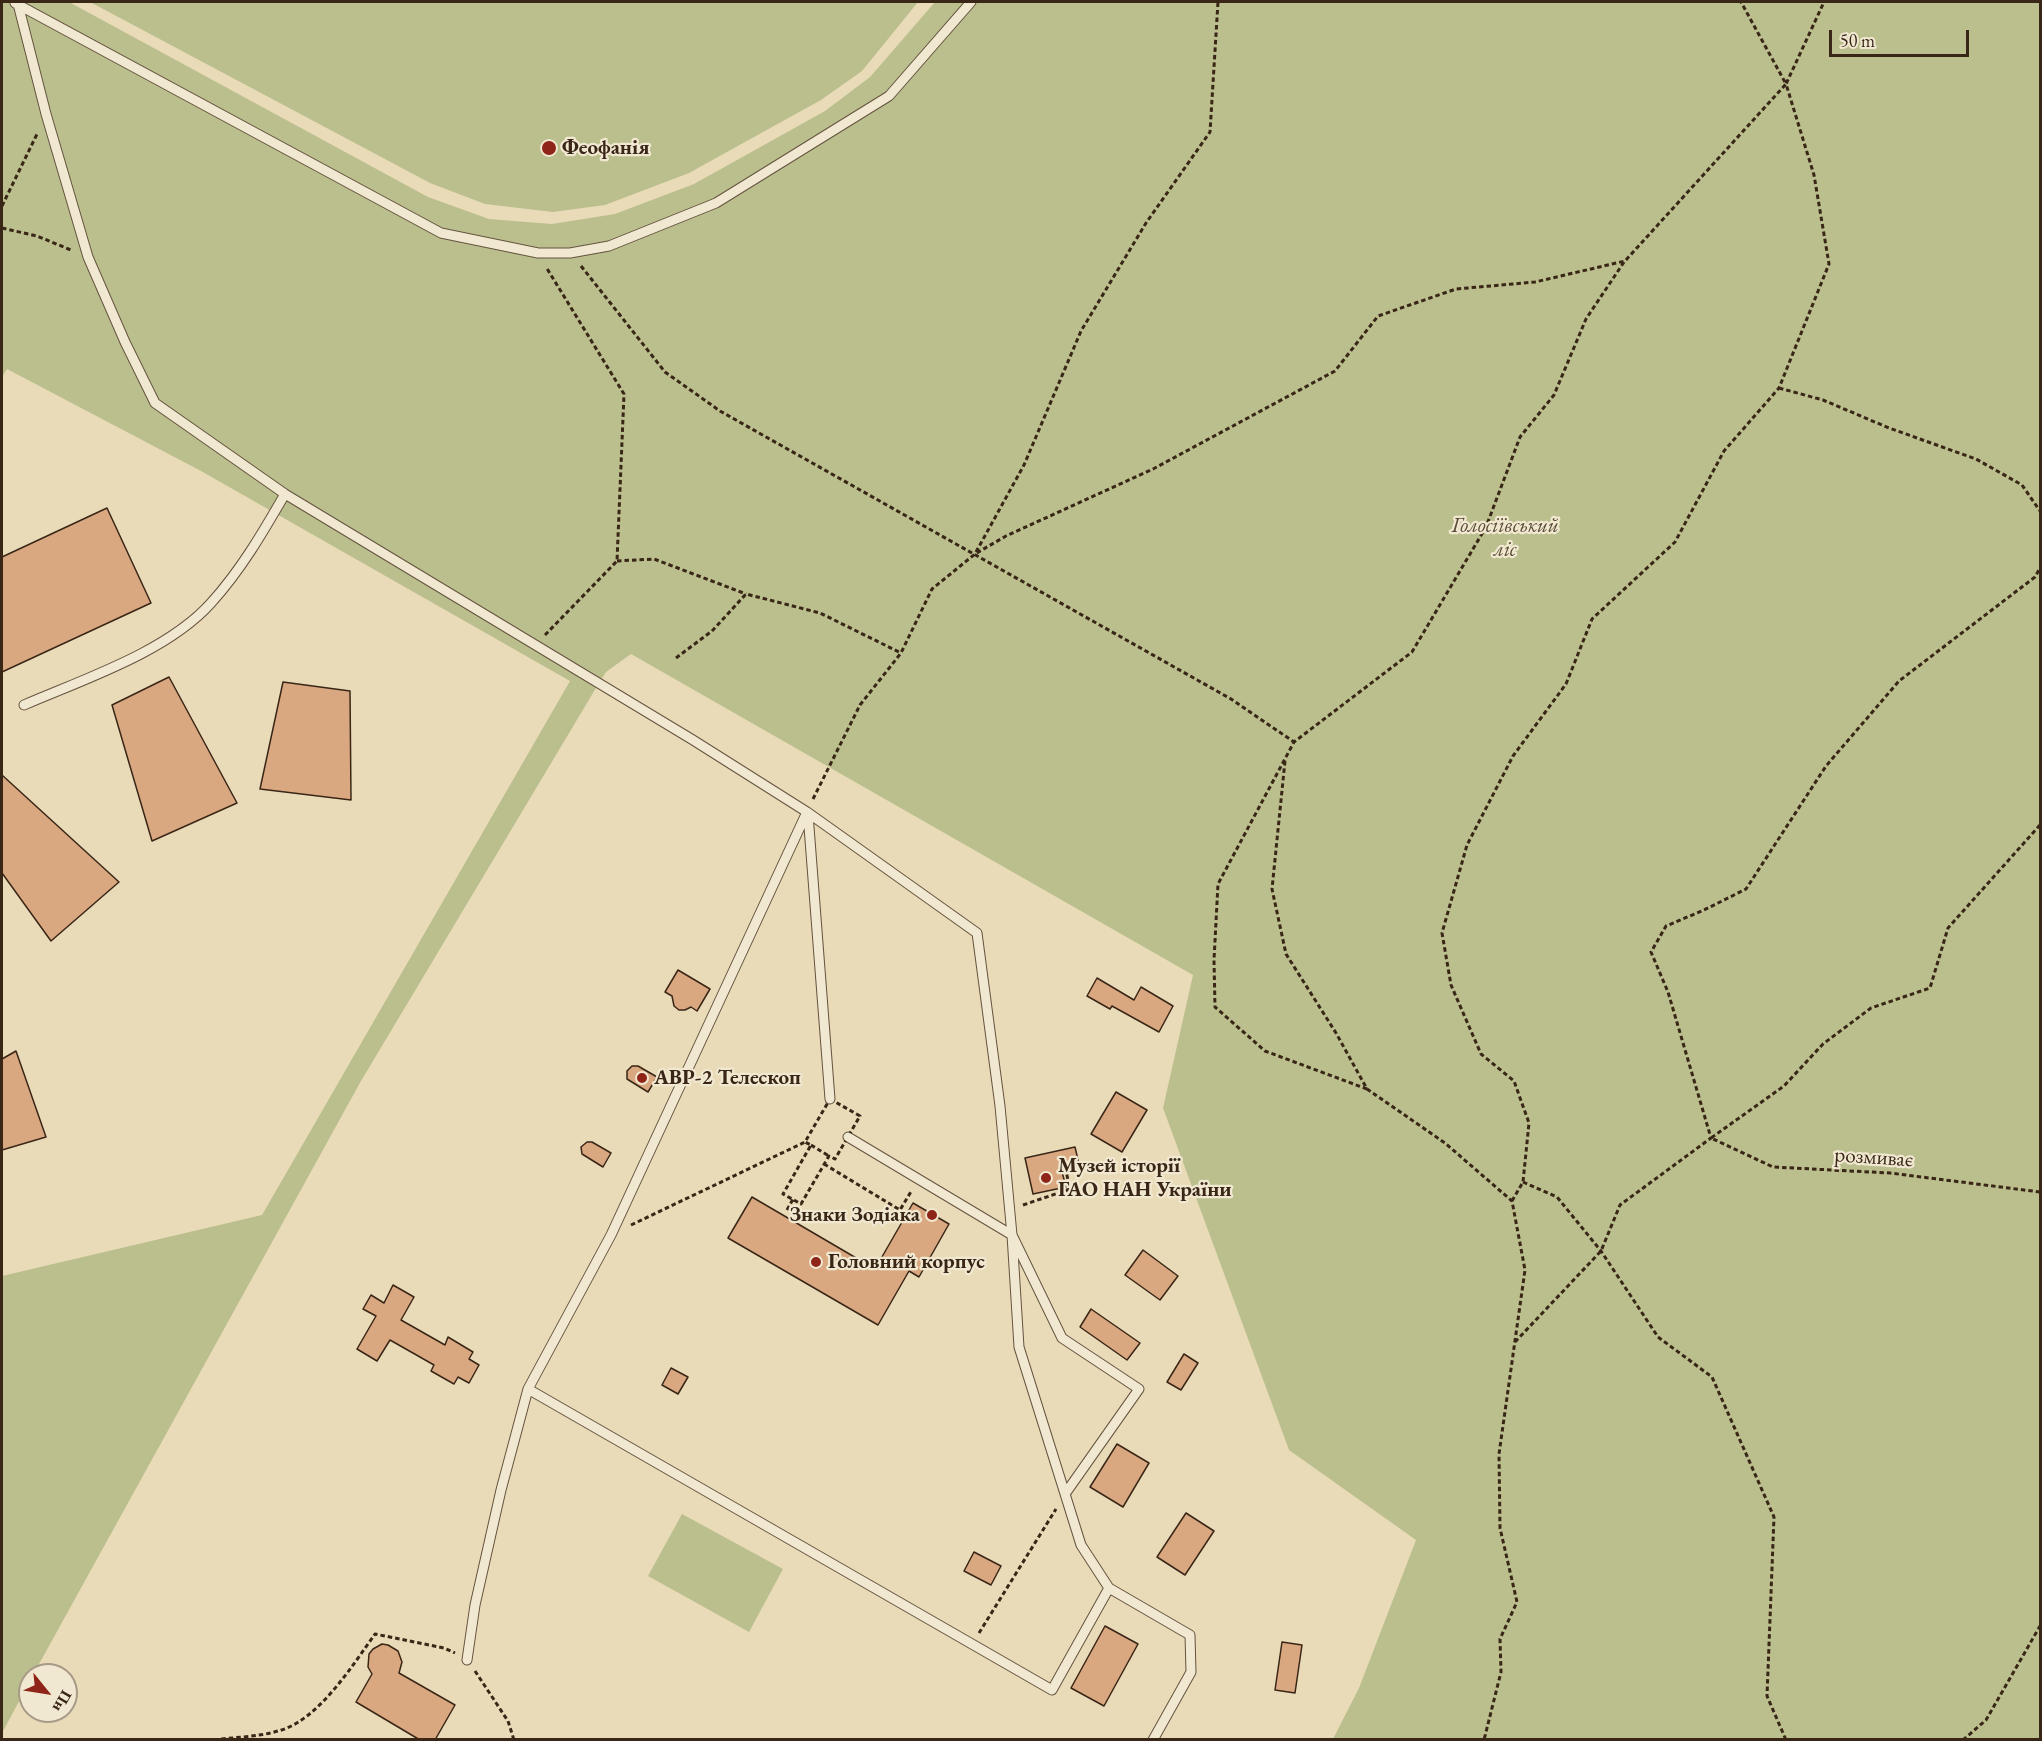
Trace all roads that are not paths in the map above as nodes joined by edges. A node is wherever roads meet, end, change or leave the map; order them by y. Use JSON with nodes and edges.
{"nodes":[{"id":1,"x":970,"y":2,"type":"edge"},
{"id":2,"x":16,"y":3,"type":"edge"},
{"id":3,"x":285,"y":494,"type":"junction"},
{"id":4,"x":24,"y":705,"type":"dead end"},
{"id":5,"x":807,"y":812,"type":"junction"},
{"id":6,"x":830,"y":1099,"type":"road end"},
{"id":7,"x":848,"y":1137,"type":"road end"},
{"id":8,"x":1012,"y":1234,"type":"junction"},
{"id":9,"x":528,"y":1389,"type":"junction"},
{"id":10,"x":1065,"y":1494,"type":"junction"},
{"id":11,"x":1109,"y":1588,"type":"junction"},
{"id":12,"x":467,"y":1660,"type":"road end"},
{"id":13,"x":1153,"y":1740,"type":"edge"}],
"edges":[{"from":1,"to":2,"type":"lane"},
{"from":2,"to":3,"type":"lane"},
{"from":3,"to":4,"type":"lane"},
{"from":3,"to":5,"type":"lane"},
{"from":5,"to":6,"type":"lane"},
{"from":5,"to":8,"type":"lane"},
{"from":5,"to":9,"type":"lane"},
{"from":7,"to":8,"type":"lane"},
{"from":8,"to":10,"type":"lane"},
{"from":8,"to":10,"type":"lane"},
{"from":9,"to":11,"type":"lane"},
{"from":9,"to":12,"type":"lane"},
{"from":10,"to":11,"type":"lane"},
{"from":11,"to":13,"type":"lane"}]}
